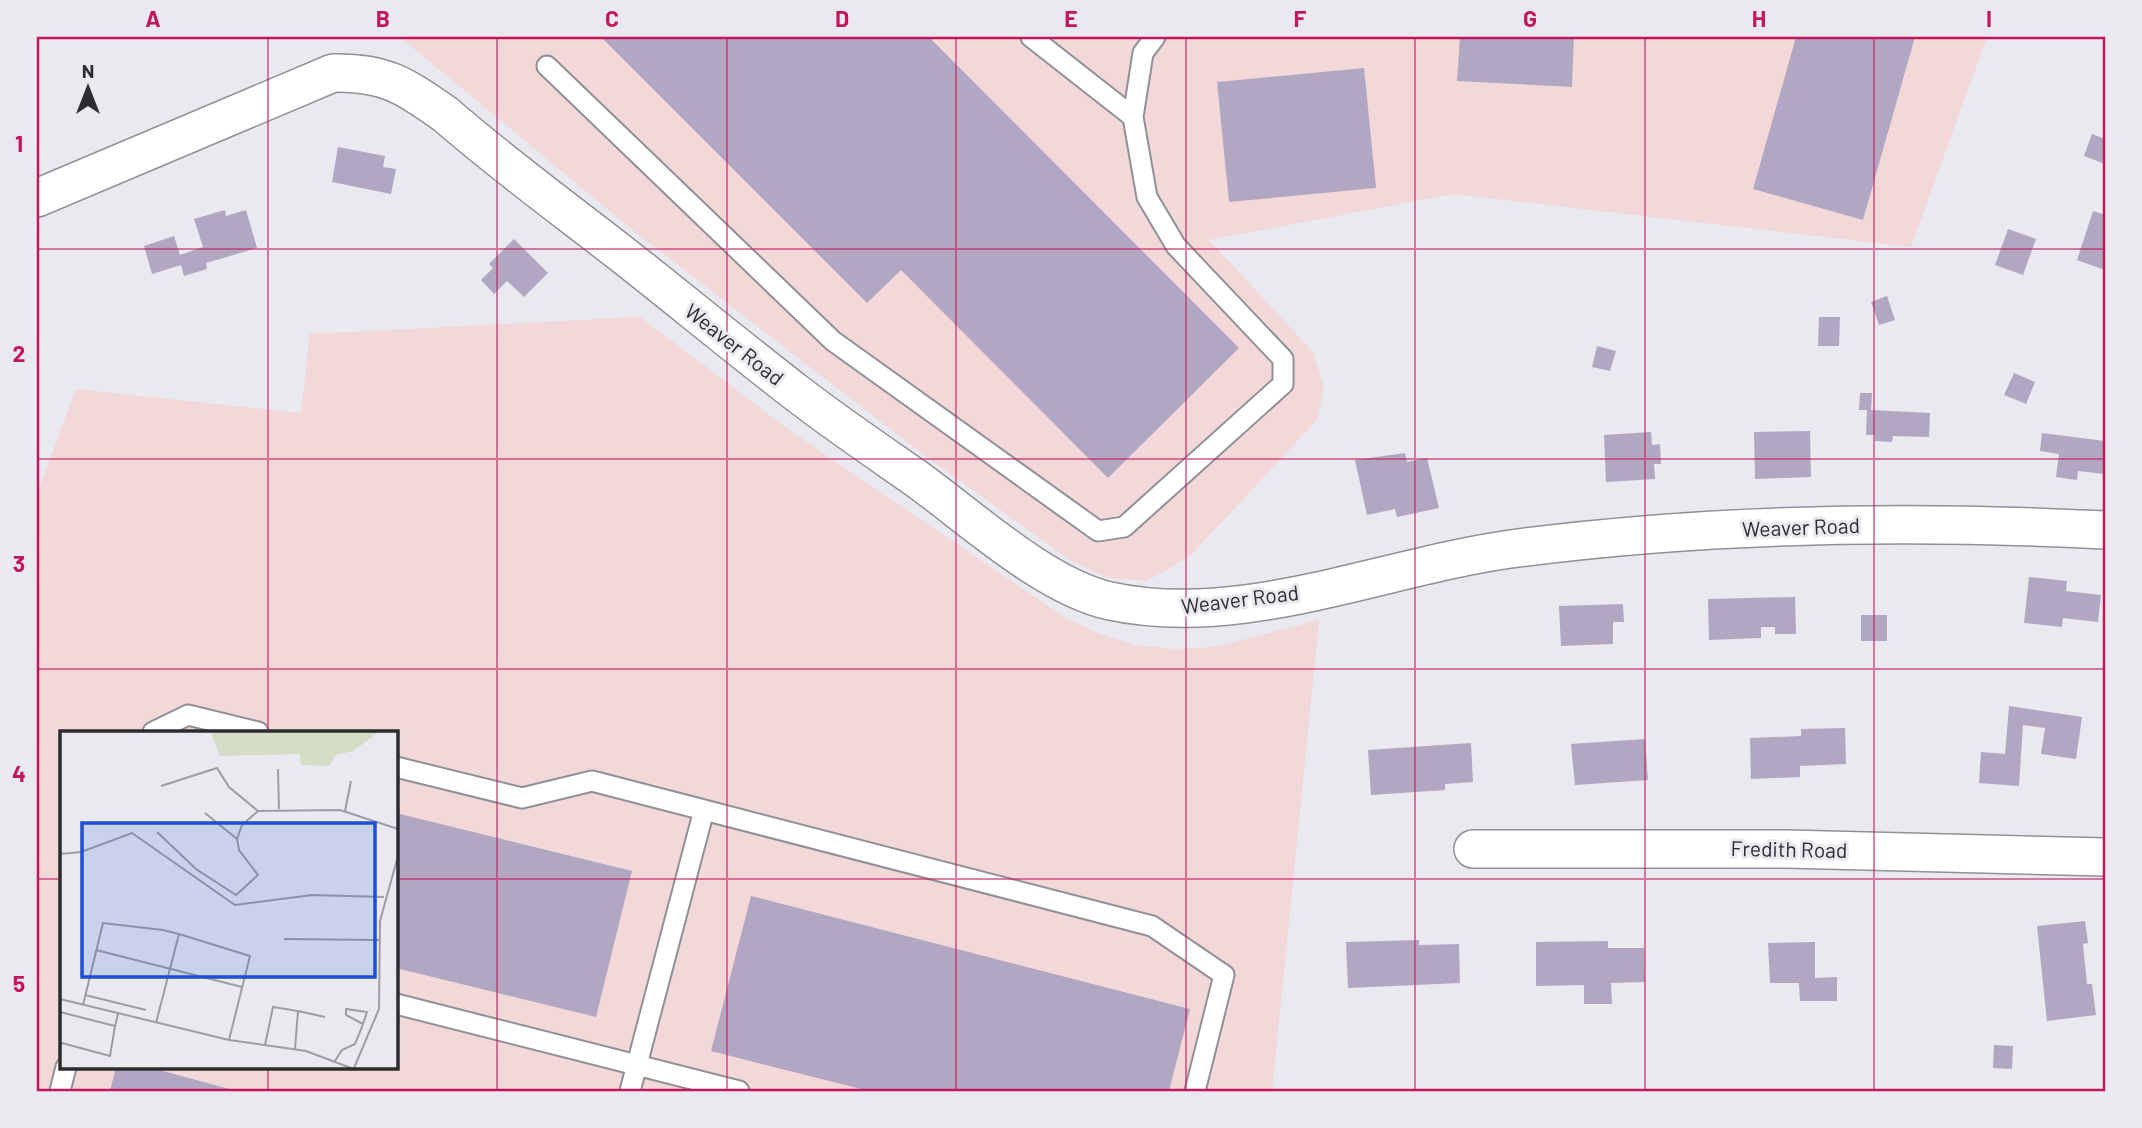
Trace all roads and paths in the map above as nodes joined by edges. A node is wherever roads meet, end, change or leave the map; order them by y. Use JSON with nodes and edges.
{"nodes":[{"id":1,"x":1031,"y":37,"type":"edge"},
{"id":2,"x":1155,"y":37,"type":"edge"},
{"id":3,"x":547,"y":66,"type":"dead end"},
{"id":4,"x":1133,"y":117,"type":"junction"},
{"id":5,"x":37,"y":198,"type":"edge"},
{"id":6,"x":2105,"y":530,"type":"edge"},
{"id":7,"x":157,"y":731,"type":"edge"},
{"id":8,"x":250,"y":731,"type":"edge"},
{"id":9,"x":397,"y":767,"type":"edge"},
{"id":10,"x":704,"y":810,"type":"junction"},
{"id":11,"x":1473,"y":849,"type":"dead end"},
{"id":12,"x":2105,"y":857,"type":"edge"},
{"id":13,"x":397,"y":1004,"type":"edge"},
{"id":14,"x":637,"y":1065,"type":"junction"},
{"id":15,"x":66,"y":1068,"type":"edge"},
{"id":16,"x":60,"y":1091,"type":"edge"},
{"id":17,"x":630,"y":1091,"type":"edge"},
{"id":18,"x":739,"y":1091,"type":"edge"},
{"id":19,"x":1195,"y":1091,"type":"edge"}],
"edges":[{"from":1,"to":4,"type":"lane"},
{"from":2,"to":4,"type":"lane"},
{"from":3,"to":4,"type":"lane"},
{"from":5,"to":6,"type":"street","name":"Weaver Road"},
{"from":7,"to":8,"type":"lane"},
{"from":9,"to":10,"type":"lane"},
{"from":10,"to":14,"type":"lane"},
{"from":10,"to":19,"type":"lane"},
{"from":11,"to":12,"type":"street","name":"Fredith Road"},
{"from":13,"to":14,"type":"lane"},
{"from":14,"to":17,"type":"lane"},
{"from":14,"to":18,"type":"lane"},
{"from":15,"to":16,"type":"lane"}]}
